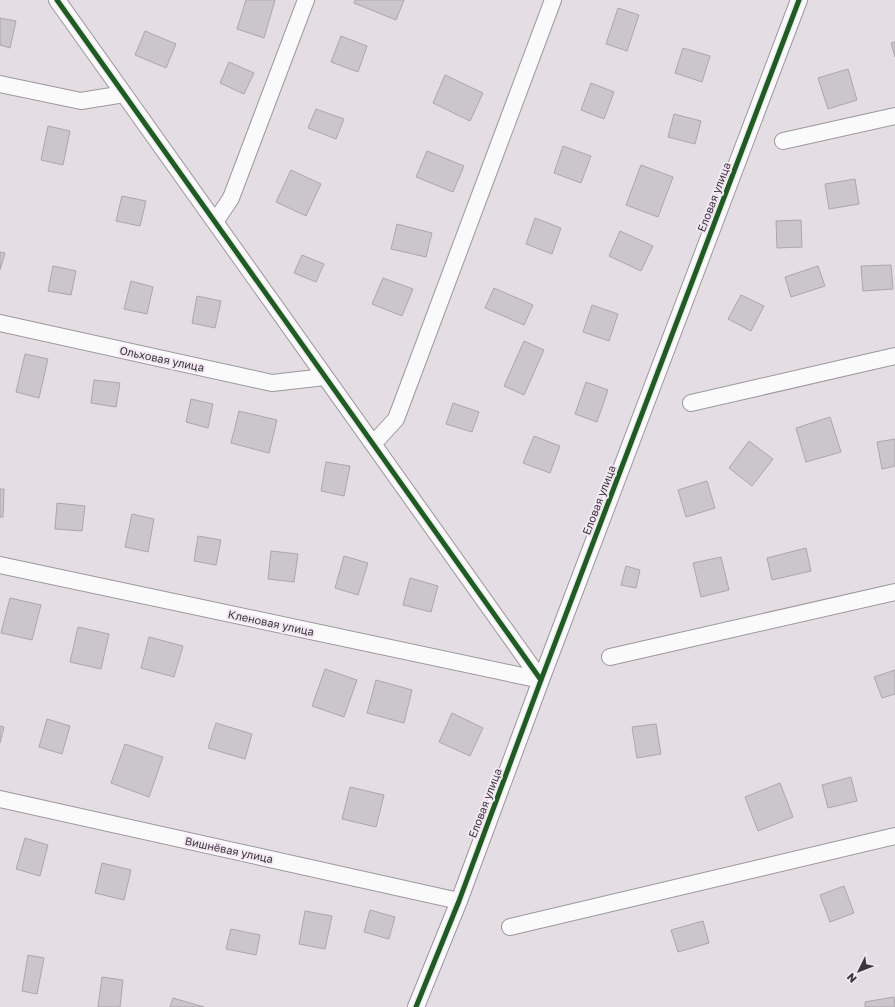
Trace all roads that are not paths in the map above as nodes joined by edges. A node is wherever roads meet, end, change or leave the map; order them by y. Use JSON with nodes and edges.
{"nodes":[{"id":1,"x":57,"y":0,"type":"edge"},
{"id":2,"x":306,"y":0,"type":"edge"},
{"id":3,"x":553,"y":0,"type":"edge"},
{"id":4,"x":799,"y":0,"type":"edge"},
{"id":5,"x":0,"y":84,"type":"edge"},
{"id":6,"x":124,"y":94,"type":"junction"},
{"id":7,"x":895,"y":116,"type":"edge"},
{"id":8,"x":783,"y":141,"type":"dead end"},
{"id":9,"x":215,"y":222,"type":"junction"},
{"id":10,"x":0,"y":323,"type":"edge"},
{"id":11,"x":895,"y":356,"type":"edge"},
{"id":12,"x":325,"y":377,"type":"junction"},
{"id":13,"x":691,"y":403,"type":"dead end"},
{"id":14,"x":373,"y":444,"type":"junction"},
{"id":15,"x":0,"y":565,"type":"edge"},
{"id":16,"x":895,"y":592,"type":"edge"},
{"id":17,"x":610,"y":658,"type":"dead end"},
{"id":18,"x":541,"y":680,"type":"junction"},
{"id":19,"x":0,"y":799,"type":"edge"},
{"id":20,"x":895,"y":836,"type":"edge"},
{"id":21,"x":459,"y":901,"type":"junction"},
{"id":22,"x":510,"y":927,"type":"dead end"},
{"id":23,"x":416,"y":1007,"type":"edge"}],
"edges":[{"from":1,"to":6,"type":"street"},
{"from":2,"to":9,"type":"street"},
{"from":3,"to":14,"type":"street"},
{"from":4,"to":18,"type":"street","name":"Еловая улица"},
{"from":5,"to":6,"type":"street"},
{"from":6,"to":9,"type":"street"},
{"from":7,"to":8,"type":"street"},
{"from":9,"to":12,"type":"street"},
{"from":10,"to":12,"type":"street","name":"Ольховая улица"},
{"from":11,"to":13,"type":"street"},
{"from":12,"to":14,"type":"street"},
{"from":14,"to":18,"type":"street"},
{"from":15,"to":18,"type":"street","name":"Кленовая улица"},
{"from":16,"to":17,"type":"street"},
{"from":18,"to":21,"type":"street","name":"Еловая улица"},
{"from":19,"to":21,"type":"street","name":"Вишнёвая улица"},
{"from":20,"to":22,"type":"street"},
{"from":21,"to":23,"type":"street","name":"Еловая улица"}]}
